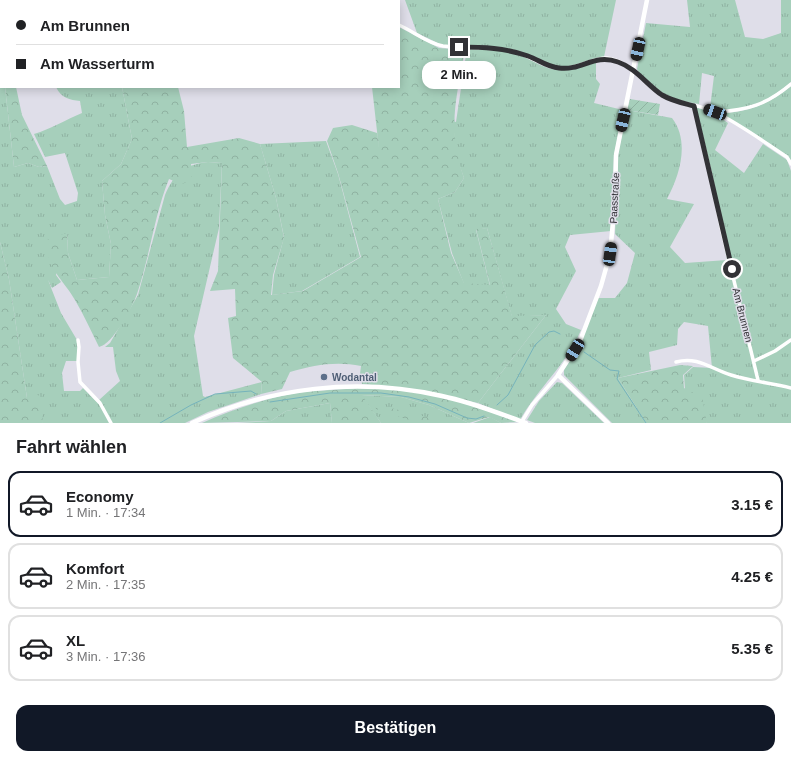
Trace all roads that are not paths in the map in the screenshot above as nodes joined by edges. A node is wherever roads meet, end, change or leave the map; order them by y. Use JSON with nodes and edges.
{"nodes":[{"id":1,"x":648,"y":0,"type":"edge"},
{"id":2,"x":400,"y":26,"type":"edge"},
{"id":3,"x":634,"y":70,"type":"junction"},
{"id":4,"x":791,"y":84,"type":"edge"},
{"id":5,"x":694,"y":106,"type":"junction"},
{"id":6,"x":715,"y":112,"type":"junction"},
{"id":7,"x":791,"y":164,"type":"edge"},
{"id":8,"x":78,"y":340,"type":"dead end"},
{"id":9,"x":791,"y":340,"type":"edge"},
{"id":10,"x":754,"y":361,"type":"junction"},
{"id":11,"x":676,"y":362,"type":"dead end"},
{"id":12,"x":558,"y":375,"type":"junction"},
{"id":13,"x":758,"y":380,"type":"junction"},
{"id":14,"x":791,"y":388,"type":"edge"},
{"id":15,"x":112,"y":423,"type":"edge"},
{"id":16,"x":192,"y":423,"type":"edge"},
{"id":17,"x":521,"y":423,"type":"edge"},
{"id":18,"x":526,"y":423,"type":"edge"},
{"id":19,"x":608,"y":423,"type":"edge"}],
"edges":[{"from":1,"to":3,"type":"street","name":"Paasstraße"},
{"from":2,"to":3,"type":"street"},
{"from":3,"to":5,"type":"street"},
{"from":3,"to":12,"type":"street","name":"Paasstraße"},
{"from":4,"to":6,"type":"street"},
{"from":5,"to":6,"type":"street"},
{"from":5,"to":10,"type":"street","name":"Am Brunnen"},
{"from":6,"to":7,"type":"street"},
{"from":8,"to":15,"type":"street"},
{"from":9,"to":10,"type":"street"},
{"from":10,"to":13,"type":"street","name":"Am Brunnen"},
{"from":11,"to":13,"type":"street"},
{"from":12,"to":17,"type":"street","name":"Paasstraße"},
{"from":12,"to":19,"type":"street"},
{"from":13,"to":14,"type":"street"},
{"from":16,"to":18,"type":"street"}]}
